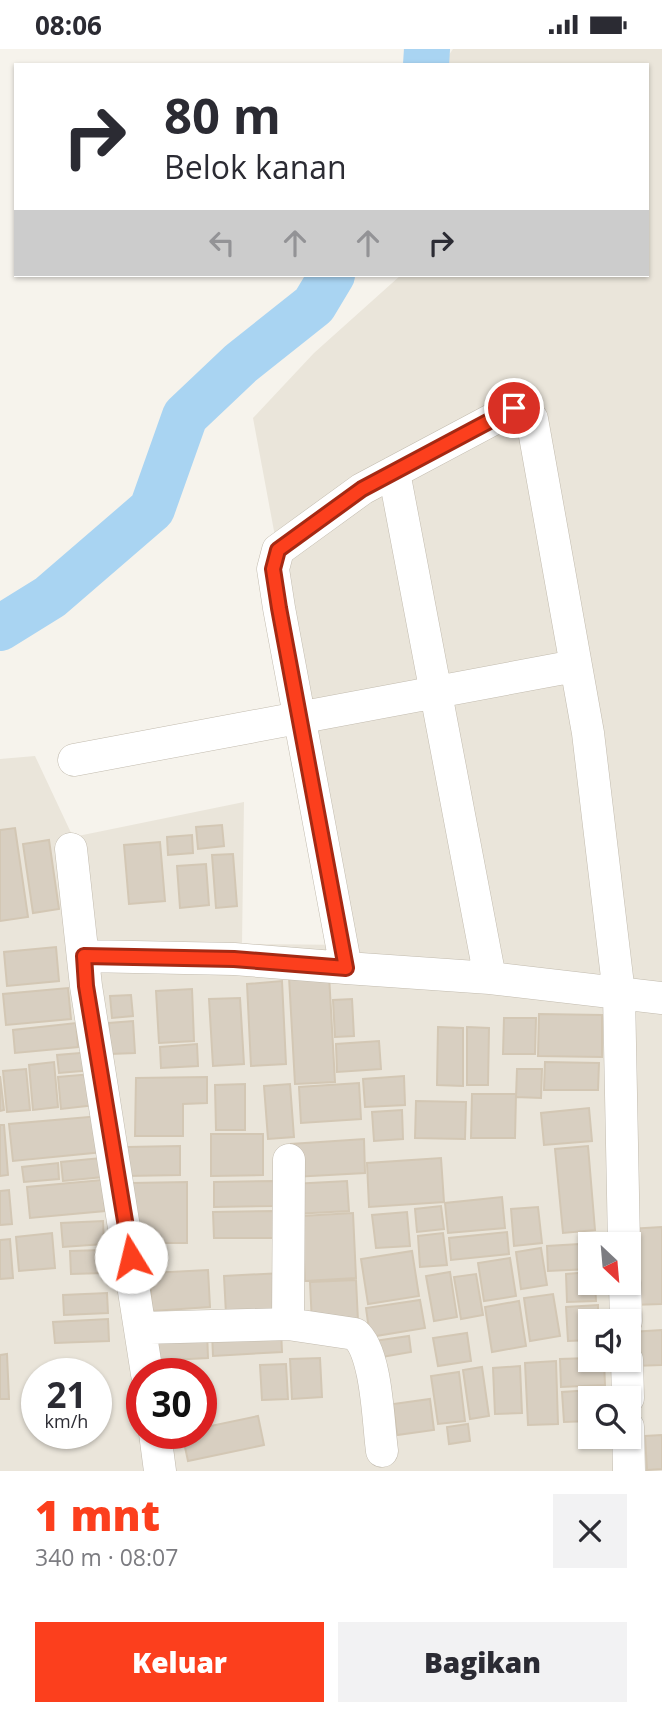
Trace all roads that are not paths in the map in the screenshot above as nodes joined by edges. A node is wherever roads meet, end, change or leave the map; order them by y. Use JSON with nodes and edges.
{"nodes":[{"id":1,"x":394,"y":472,"type":"junction"},
{"id":2,"x":575,"y":666,"type":"junction"},
{"id":3,"x":436,"y":692,"type":"junction"},
{"id":4,"x":299,"y":718,"type":"junction"},
{"id":5,"x":74,"y":760,"type":"dead end"},
{"id":6,"x":71,"y":849,"type":"dead end"},
{"id":7,"x":84,"y":956,"type":"junction"},
{"id":8,"x":346,"y":968,"type":"junction"},
{"id":9,"x":491,"y":978,"type":"junction"},
{"id":10,"x":619,"y":995,"type":"junction"},
{"id":11,"x":662,"y":998,"type":"edge"},
{"id":12,"x":289,"y":1160,"type":"dead end"},
{"id":13,"x":625,"y":1232,"type":"edge"},
{"id":14,"x":288,"y":1324,"type":"junction"},
{"id":15,"x":141,"y":1328,"type":"junction"},
{"id":16,"x":145,"y":1358,"type":"edge"},
{"id":17,"x":157,"y":1449,"type":"edge"},
{"id":18,"x":628,"y":1449,"type":"edge"},
{"id":19,"x":382,"y":1451,"type":"dead end"},
{"id":20,"x":160,"y":1471,"type":"edge"},
{"id":21,"x":629,"y":1471,"type":"edge"}],
"edges":[{"from":1,"to":2,"type":"street"},
{"from":1,"to":3,"type":"street"},
{"from":1,"to":4,"type":"street"},
{"from":2,"to":3,"type":"street"},
{"from":2,"to":10,"type":"street"},
{"from":3,"to":4,"type":"street"},
{"from":3,"to":9,"type":"street"},
{"from":4,"to":5,"type":"street"},
{"from":4,"to":8,"type":"street"},
{"from":6,"to":7,"type":"street"},
{"from":7,"to":8,"type":"street"},
{"from":7,"to":15,"type":"street"},
{"from":8,"to":9,"type":"street"},
{"from":9,"to":10,"type":"street"},
{"from":10,"to":11,"type":"street"},
{"from":10,"to":13,"type":"street"},
{"from":12,"to":14,"type":"street"},
{"from":14,"to":15,"type":"street"},
{"from":14,"to":19,"type":"street"},
{"from":15,"to":16,"type":"street"},
{"from":17,"to":20,"type":"street"},
{"from":18,"to":21,"type":"street"}]}
